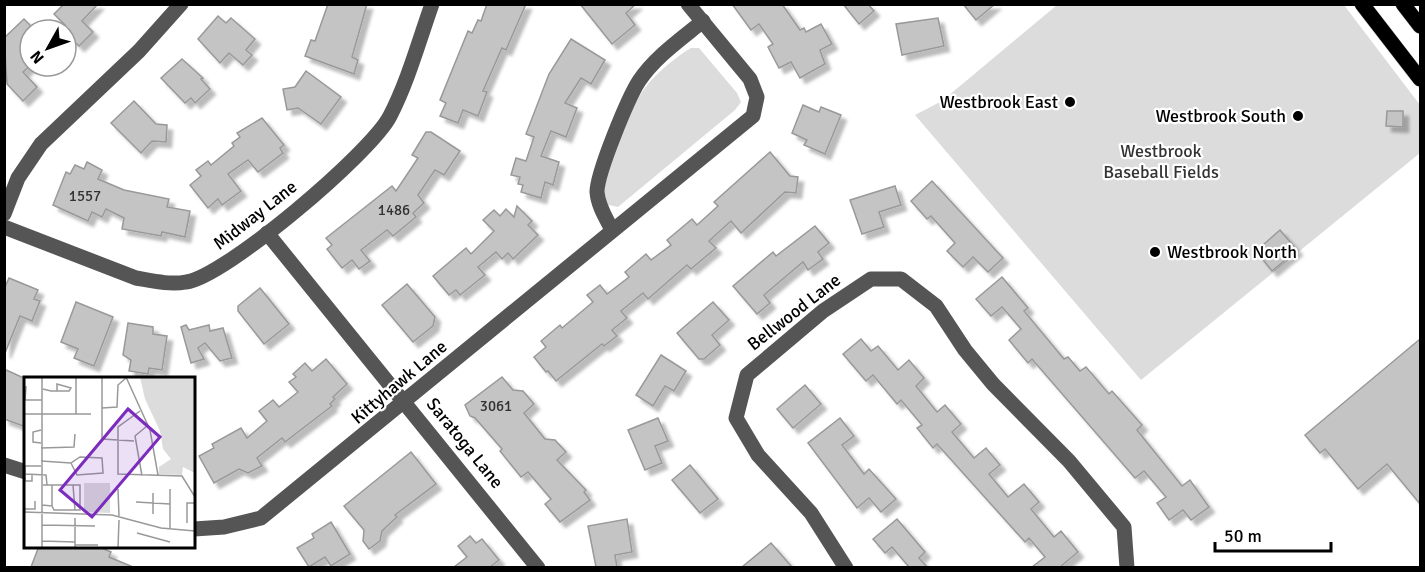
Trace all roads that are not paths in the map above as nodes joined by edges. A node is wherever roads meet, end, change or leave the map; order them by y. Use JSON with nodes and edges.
{"nodes":[{"id":1,"x":181,"y":4,"type":"edge"},
{"id":2,"x":432,"y":4,"type":"edge"},
{"id":3,"x":688,"y":4,"type":"edge"},
{"id":4,"x":1362,"y":4,"type":"edge"},
{"id":5,"x":1403,"y":4,"type":"edge"},
{"id":6,"x":703,"y":21,"type":"junction"},
{"id":7,"x":1420,"y":26,"type":"edge"},
{"id":8,"x":1420,"y":79,"type":"edge"},
{"id":9,"x":4,"y":214,"type":"edge"},
{"id":10,"x":4,"y":227,"type":"edge"},
{"id":11,"x":612,"y":230,"type":"junction"},
{"id":12,"x":267,"y":233,"type":"junction"},
{"id":13,"x":406,"y":401,"type":"junction"},
{"id":14,"x":4,"y":465,"type":"edge"},
{"id":15,"x":24,"y":471,"type":"edge"},
{"id":16,"x":195,"y":529,"type":"edge"},
{"id":17,"x":538,"y":567,"type":"edge"},
{"id":18,"x":846,"y":567,"type":"edge"},
{"id":19,"x":1127,"y":567,"type":"edge"}],
"edges":[{"from":1,"to":9,"type":"street"},
{"from":2,"to":12,"type":"street","name":"Midway Lane"},
{"from":3,"to":6,"type":"street"},
{"from":4,"to":8,"type":"main road"},
{"from":5,"to":7,"type":"main road"},
{"from":6,"to":11,"type":"street"},
{"from":6,"to":11,"type":"street","name":"Kittyhawk Lane"},
{"from":10,"to":12,"type":"street","name":"Midway Lane"},
{"from":11,"to":13,"type":"street","name":"Kittyhawk Lane"},
{"from":12,"to":13,"type":"street","name":"Saratoga Lane"},
{"from":13,"to":16,"type":"street","name":"Kittyhawk Lane"},
{"from":13,"to":17,"type":"street","name":"Saratoga Lane"},
{"from":14,"to":15,"type":"street"},
{"from":18,"to":19,"type":"street","name":"Bellwood Lane"}]}
